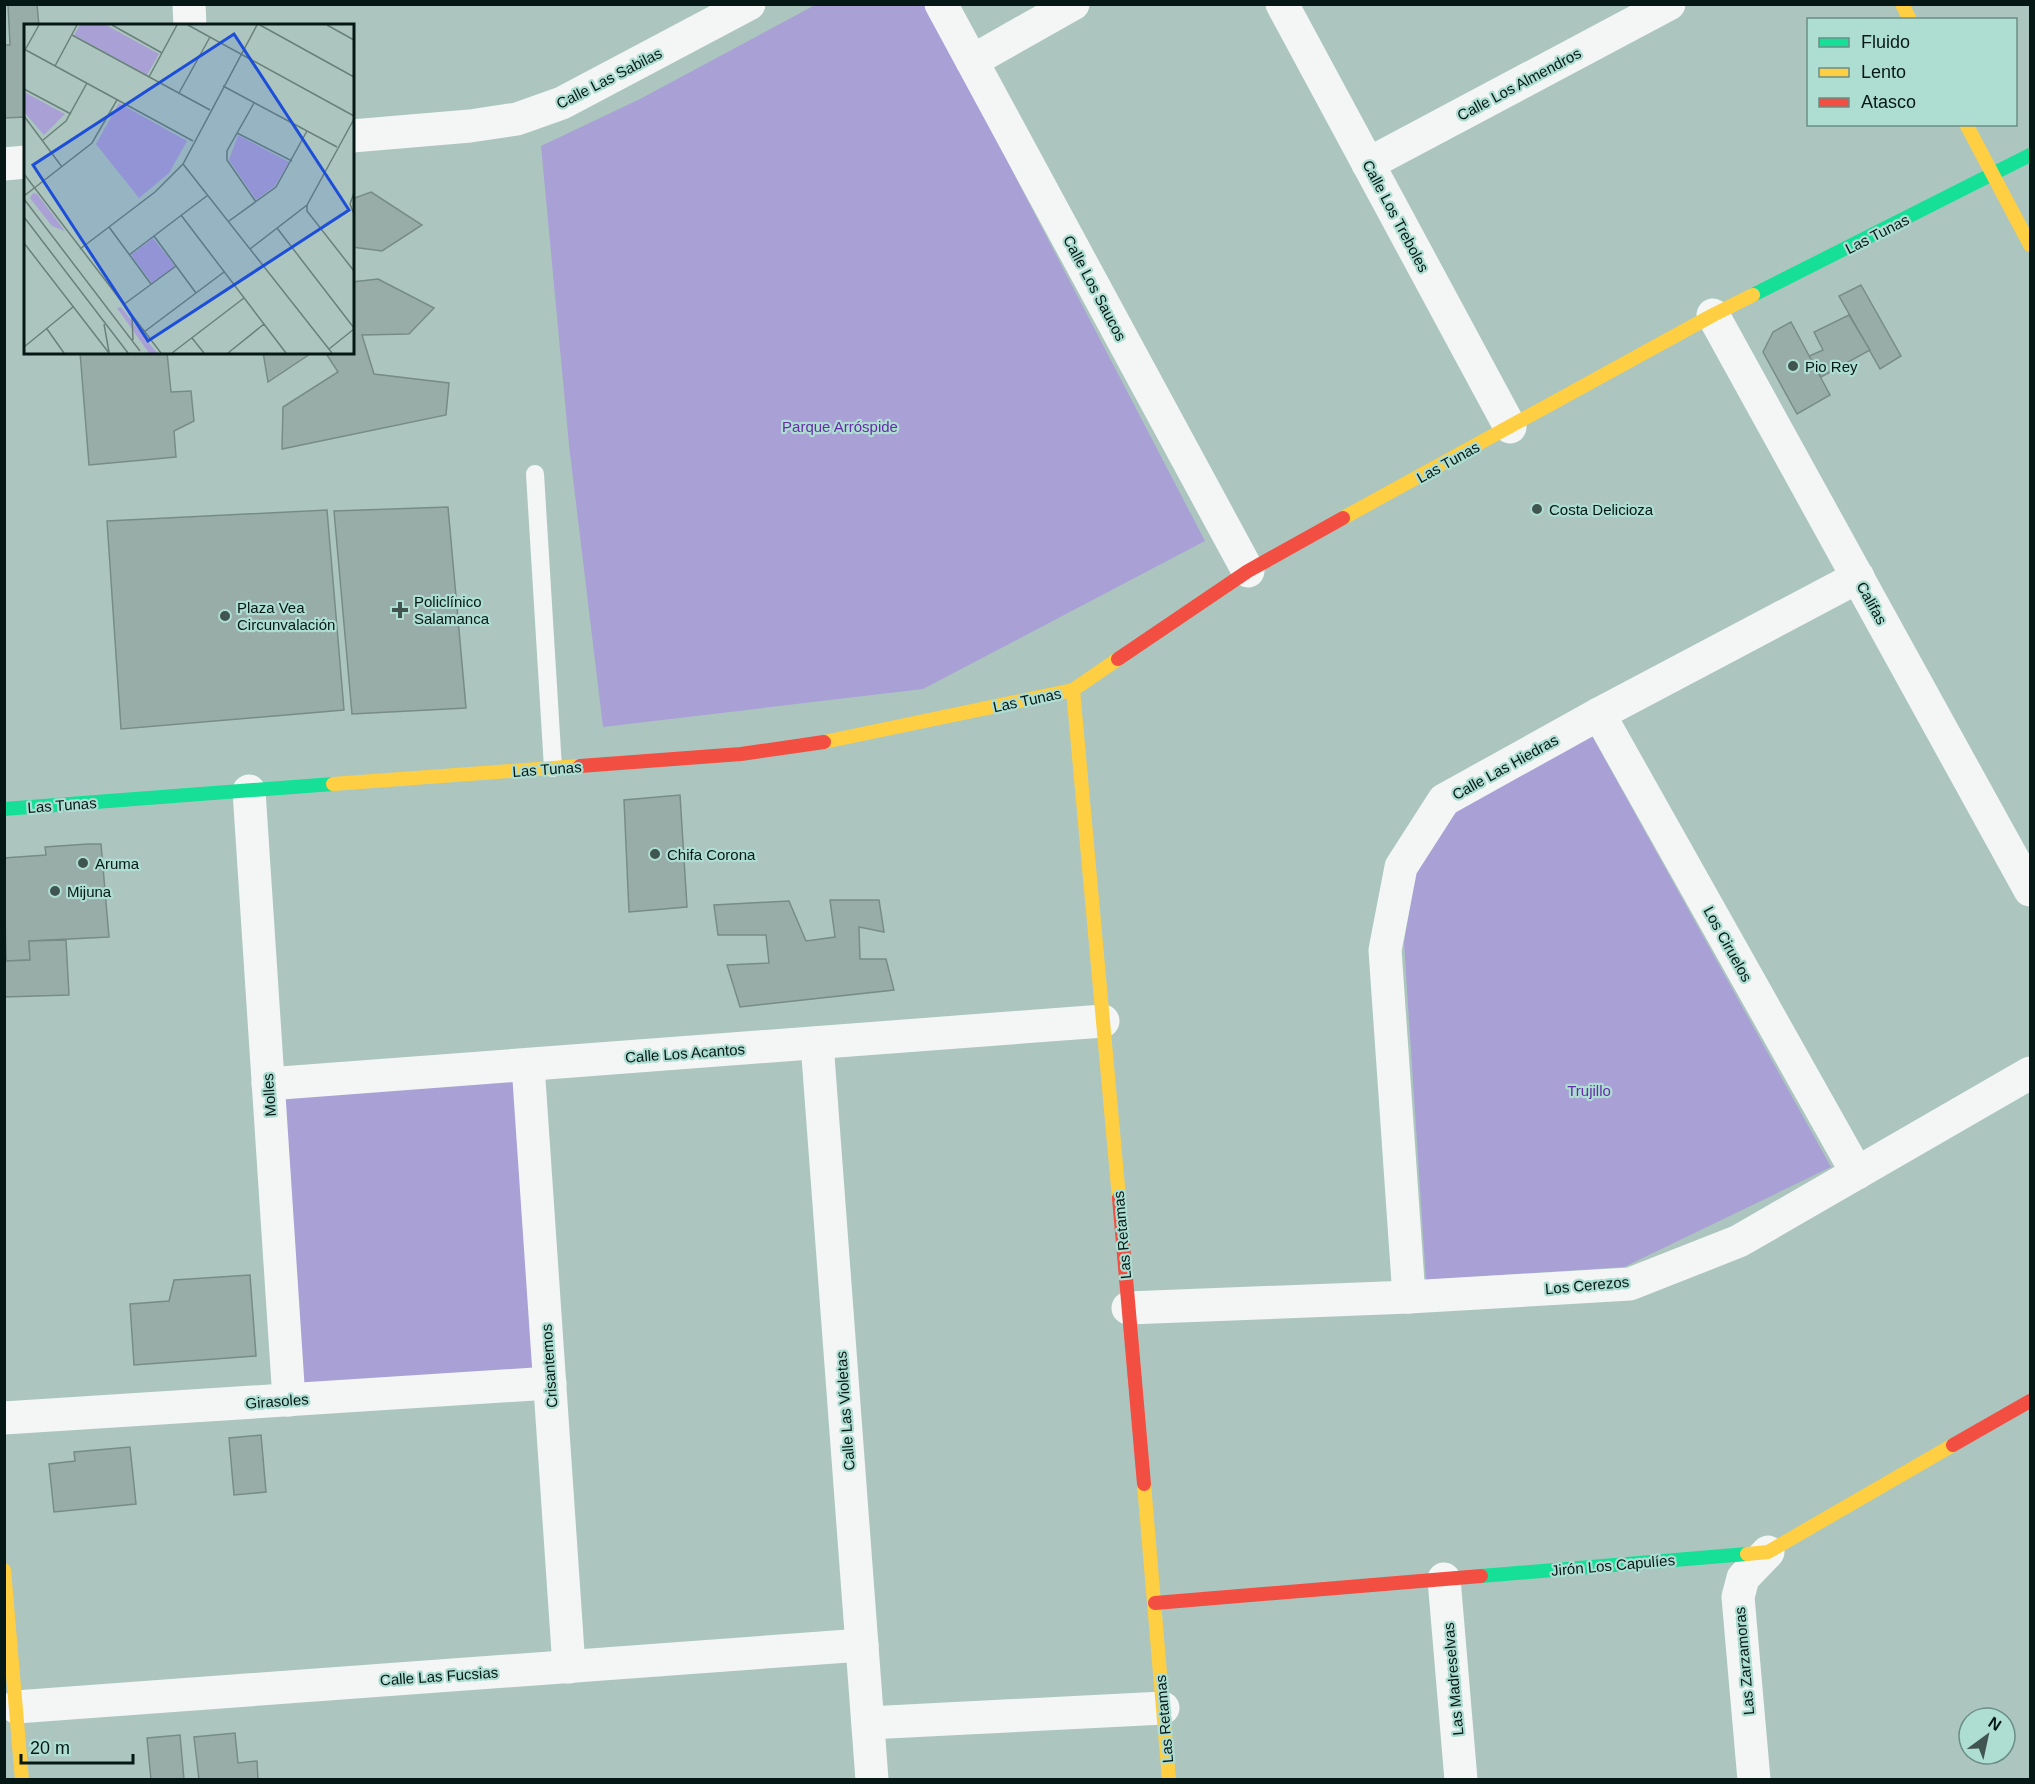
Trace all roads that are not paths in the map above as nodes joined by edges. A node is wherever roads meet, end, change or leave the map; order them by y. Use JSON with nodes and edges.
{"nodes":[{"id":1,"x":189,"y":4,"type":"edge"},
{"id":2,"x":749,"y":4,"type":"edge"},
{"id":3,"x":941,"y":4,"type":"edge"},
{"id":4,"x":1073,"y":4,"type":"edge"},
{"id":5,"x":1282,"y":4,"type":"edge"},
{"id":6,"x":1669,"y":4,"type":"edge"},
{"id":7,"x":1902,"y":4,"type":"edge"},
{"id":8,"x":1909,"y":18,"type":"edge"},
{"id":9,"x":190,"y":24,"type":"edge"},
{"id":10,"x":972,"y":61,"type":"junction"},
{"id":11,"x":1967,"y":126,"type":"edge"},
{"id":12,"x":354,"y":136,"type":"edge"},
{"id":13,"x":2031,"y":155,"type":"edge"},
{"id":14,"x":24,"y":162,"type":"edge"},
{"id":15,"x":4,"y":164,"type":"edge"},
{"id":16,"x":1368,"y":164,"type":"junction"},
{"id":17,"x":1993,"y":175,"type":"junction"},
{"id":18,"x":2031,"y":245,"type":"edge"},
{"id":19,"x":1713,"y":315,"type":"junction"},
{"id":20,"x":1510,"y":428,"type":"junction"},
{"id":21,"x":535,"y":474,"type":"dead end"},
{"id":22,"x":1248,"y":571,"type":"junction"},
{"id":23,"x":1858,"y":577,"type":"junction"},
{"id":24,"x":1073,"y":690,"type":"junction"},
{"id":25,"x":1599,"y":714,"type":"junction"},
{"id":26,"x":553,"y":768,"type":"junction"},
{"id":27,"x":249,"y":791,"type":"junction"},
{"id":28,"x":4,"y":809,"type":"edge"},
{"id":29,"x":2031,"y":890,"type":"edge"},
{"id":30,"x":1103,"y":1021,"type":"junction"},
{"id":31,"x":817,"y":1043,"type":"junction"},
{"id":32,"x":528,"y":1065,"type":"junction"},
{"id":33,"x":2031,"y":1073,"type":"edge"},
{"id":34,"x":268,"y":1084,"type":"junction"},
{"id":35,"x":1857,"y":1173,"type":"junction"},
{"id":36,"x":1409,"y":1297,"type":"junction"},
{"id":37,"x":1128,"y":1308,"type":"junction"},
{"id":38,"x":550,"y":1383,"type":"junction"},
{"id":39,"x":288,"y":1400,"type":"junction"},
{"id":40,"x":2031,"y":1401,"type":"edge"},
{"id":41,"x":4,"y":1418,"type":"edge"},
{"id":42,"x":1768,"y":1552,"type":"junction"},
{"id":43,"x":4,"y":1570,"type":"edge"},
{"id":44,"x":1444,"y":1579,"type":"junction"},
{"id":45,"x":1155,"y":1603,"type":"junction"},
{"id":46,"x":862,"y":1645,"type":"junction"},
{"id":47,"x":569,"y":1667,"type":"junction"},
{"id":48,"x":16,"y":1707,"type":"junction"},
{"id":49,"x":1163,"y":1708,"type":"junction"},
{"id":50,"x":868,"y":1723,"type":"junction"},
{"id":51,"x":22,"y":1779,"type":"edge"},
{"id":52,"x":872,"y":1779,"type":"edge"},
{"id":53,"x":1169,"y":1779,"type":"edge"},
{"id":54,"x":1461,"y":1779,"type":"edge"},
{"id":55,"x":1754,"y":1779,"type":"edge"}],
"edges":[{"from":1,"to":9,"type":"street"},
{"from":2,"to":12,"type":"street","name":"Calle Las Sabilas"},
{"from":3,"to":10,"type":"street","name":"Calle Los Saucos"},
{"from":4,"to":10,"type":"street"},
{"from":5,"to":16,"type":"street","name":"Calle Los Treboles"},
{"from":6,"to":16,"type":"street","name":"Calle Los Almendros"},
{"from":7,"to":8,"type":"street"},
{"from":10,"to":22,"type":"street","name":"Calle Los Saucos"},
{"from":11,"to":17,"type":"street"},
{"from":13,"to":17,"type":"street","name":"Las Tunas"},
{"from":14,"to":15,"type":"street"},
{"from":16,"to":20,"type":"street","name":"Calle Los Treboles"},
{"from":17,"to":18,"type":"street"},
{"from":17,"to":19,"type":"street","name":"Las Tunas"},
{"from":19,"to":20,"type":"street","name":"Las Tunas"},
{"from":19,"to":23,"type":"street","name":"Califas"},
{"from":20,"to":22,"type":"street","name":"Las Tunas"},
{"from":21,"to":26,"type":"lane"},
{"from":22,"to":24,"type":"street","name":"Las Tunas"},
{"from":23,"to":25,"type":"street","name":"Calle Las Hiedras"},
{"from":23,"to":29,"type":"street","name":"Califas"},
{"from":24,"to":26,"type":"street","name":"Las Tunas"},
{"from":24,"to":30,"type":"street","name":"Las Retamas"},
{"from":25,"to":35,"type":"street","name":"Los Ciruelos"},
{"from":25,"to":36,"type":"street","name":"Calle Las Hiedras"},
{"from":26,"to":27,"type":"street","name":"Las Tunas"},
{"from":27,"to":28,"type":"street","name":"Las Tunas"},
{"from":27,"to":34,"type":"street","name":"Molles"},
{"from":30,"to":31,"type":"street","name":"Calle Los Acantos"},
{"from":30,"to":37,"type":"street","name":"Las Retamas"},
{"from":31,"to":32,"type":"street","name":"Calle Los Acantos"},
{"from":31,"to":46,"type":"street","name":"Calle Las Violetas"},
{"from":32,"to":34,"type":"street","name":"Calle Los Acantos"},
{"from":32,"to":38,"type":"street","name":"Crisantemos"},
{"from":33,"to":35,"type":"street","name":"Los Cerezos"},
{"from":34,"to":39,"type":"street","name":"Molles"},
{"from":35,"to":36,"type":"street","name":"Los Cerezos"},
{"from":36,"to":37,"type":"street","name":"Los Cerezos"},
{"from":37,"to":45,"type":"street","name":"Las Retamas"},
{"from":38,"to":39,"type":"street","name":"Girasoles"},
{"from":38,"to":47,"type":"street","name":"Crisantemos"},
{"from":39,"to":41,"type":"street","name":"Girasoles"},
{"from":40,"to":42,"type":"street","name":"Jirón Los Capulíes"},
{"from":42,"to":44,"type":"street","name":"Jirón Los Capulíes"},
{"from":42,"to":55,"type":"street","name":"Las Zarzamoras"},
{"from":43,"to":48,"type":"street"},
{"from":44,"to":45,"type":"street","name":"Jirón Los Capulíes"},
{"from":44,"to":54,"type":"street","name":"Las Madreselvas"},
{"from":45,"to":49,"type":"street","name":"Las Retamas"},
{"from":46,"to":47,"type":"street","name":"Calle Las Fucsias"},
{"from":46,"to":50,"type":"street","name":"Calle Las Violetas"},
{"from":47,"to":48,"type":"street","name":"Calle Las Fucsias"},
{"from":48,"to":51,"type":"street"},
{"from":49,"to":50,"type":"street"},
{"from":49,"to":53,"type":"street","name":"Las Retamas"},
{"from":50,"to":52,"type":"street","name":"Calle Las Violetas"}]}
